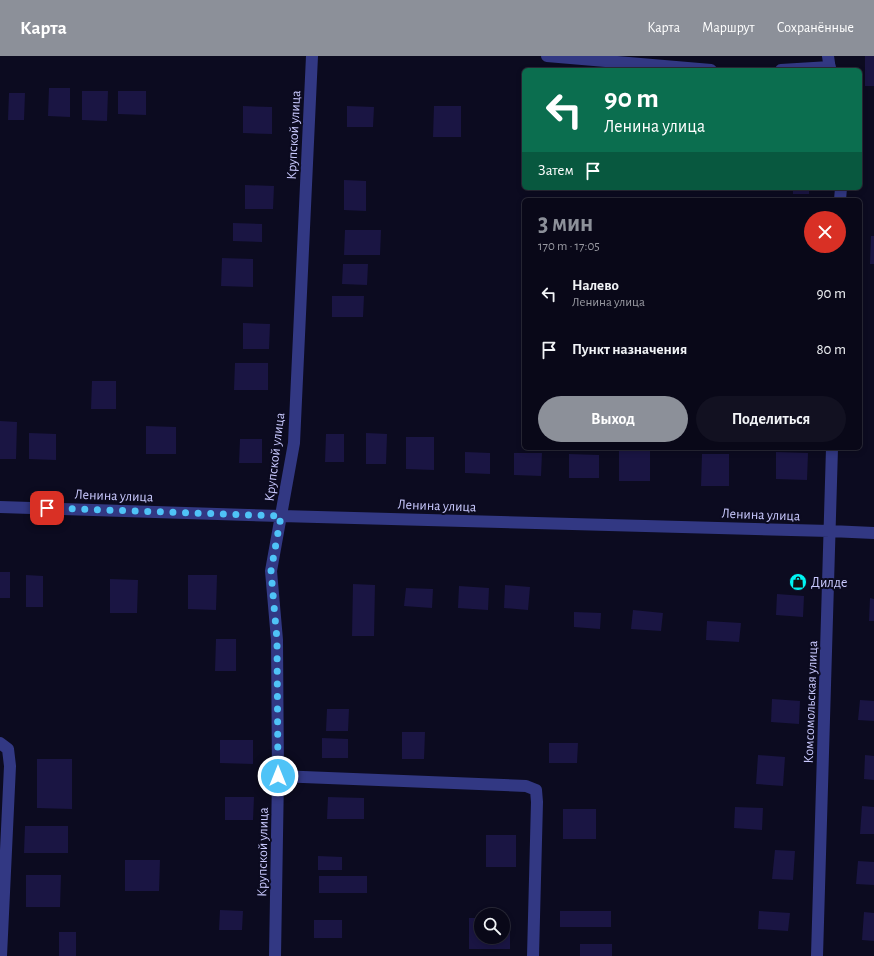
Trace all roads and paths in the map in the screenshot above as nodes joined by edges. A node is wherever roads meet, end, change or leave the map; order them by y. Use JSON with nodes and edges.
{"nodes":[{"id":1,"x":312,"y":56,"type":"edge"},
{"id":2,"x":547,"y":56,"type":"edge"},
{"id":3,"x":829,"y":64,"type":"edge"},
{"id":4,"x":688,"y":68,"type":"edge"},
{"id":5,"x":797,"y":68,"type":"edge"},
{"id":6,"x":832,"y":450,"type":"edge"},
{"id":7,"x":0,"y":507,"type":"edge"},
{"id":8,"x":281,"y":516,"type":"junction"},
{"id":9,"x":830,"y":531,"type":"junction"},
{"id":10,"x":874,"y":533,"type":"edge"},
{"id":11,"x":0,"y":743,"type":"edge"},
{"id":12,"x":278,"y":776,"type":"junction"},
{"id":13,"x":1,"y":956,"type":"edge"},
{"id":14,"x":275,"y":956,"type":"edge"},
{"id":15,"x":533,"y":956,"type":"edge"},
{"id":16,"x":817,"y":956,"type":"edge"}],
"edges":[{"from":1,"to":8,"type":"street","name":"Крупской улица"},
{"from":2,"to":4,"type":"street"},
{"from":3,"to":5,"type":"street"},
{"from":6,"to":9,"type":"street","name":"Комсомольская улица"},
{"from":7,"to":8,"type":"street","name":"Ленина улица"},
{"from":8,"to":9,"type":"street","name":"Ленина улица"},
{"from":8,"to":12,"type":"street","name":"Крупской улица"},
{"from":9,"to":10,"type":"street","name":"Ленина улица"},
{"from":9,"to":16,"type":"street","name":"Комсомольская улица"},
{"from":11,"to":13,"type":"street"},
{"from":12,"to":14,"type":"street","name":"Крупской улица"},
{"from":12,"to":15,"type":"street"}]}
